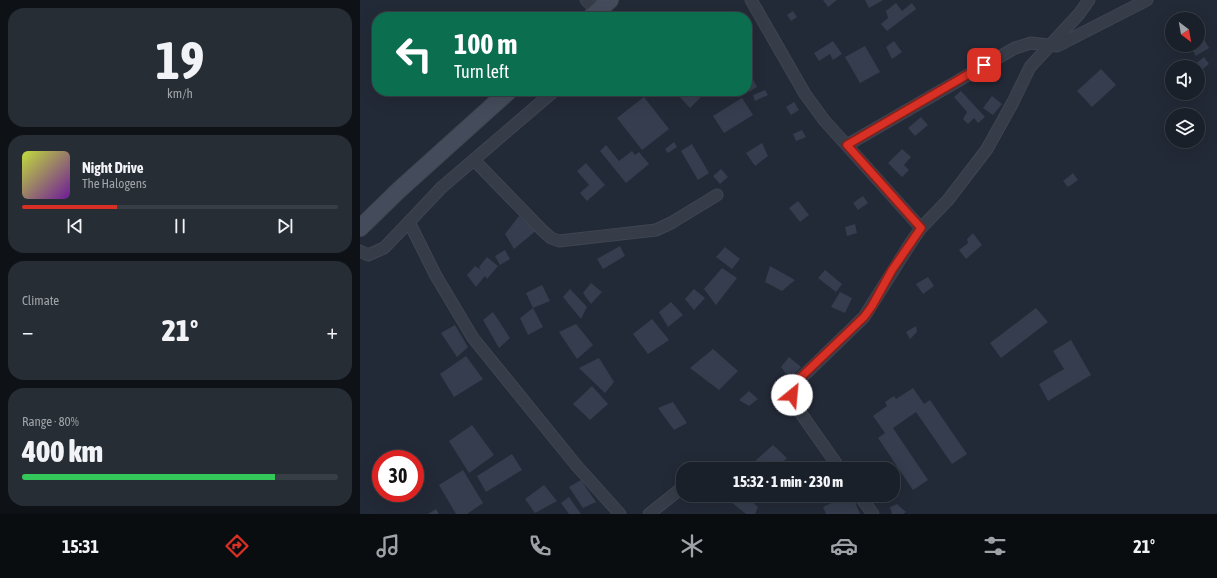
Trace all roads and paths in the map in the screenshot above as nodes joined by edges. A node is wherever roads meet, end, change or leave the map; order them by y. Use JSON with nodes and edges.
{"nodes":[{"id":1,"x":610,"y":0,"type":"edge"},
{"id":2,"x":751,"y":0,"type":"edge"},
{"id":3,"x":1089,"y":0,"type":"edge"},
{"id":4,"x":1147,"y":0,"type":"edge"},
{"id":5,"x":593,"y":11,"type":"edge"},
{"id":6,"x":1048,"y":46,"type":"junction"},
{"id":7,"x":502,"y":96,"type":"edge"},
{"id":8,"x":548,"y":96,"type":"edge"},
{"id":9,"x":847,"y":145,"type":"junction"},
{"id":10,"x":474,"y":160,"type":"junction"},
{"id":11,"x":717,"y":195,"type":"dead end"},
{"id":12,"x":408,"y":222,"type":"junction"},
{"id":13,"x":360,"y":228,"type":"edge"},
{"id":14,"x":921,"y":228,"type":"junction"},
{"id":15,"x":360,"y":251,"type":"edge"},
{"id":16,"x":835,"y":462,"type":"edge"},
{"id":17,"x":676,"y":493,"type":"edge"},
{"id":18,"x":864,"y":502,"type":"edge"},
{"id":19,"x":620,"y":514,"type":"edge"},
{"id":20,"x":649,"y":514,"type":"edge"},
{"id":21,"x":873,"y":514,"type":"edge"}],
"edges":[{"from":1,"to":5,"type":"main road"},
{"from":2,"to":9,"type":"street"},
{"from":3,"to":6,"type":"street"},
{"from":4,"to":6,"type":"street"},
{"from":6,"to":9,"type":"street"},
{"from":6,"to":14,"type":"street"},
{"from":7,"to":13,"type":"main road"},
{"from":8,"to":10,"type":"street"},
{"from":9,"to":14,"type":"street"},
{"from":10,"to":11,"type":"street"},
{"from":10,"to":12,"type":"street"},
{"from":12,"to":15,"type":"street"},
{"from":12,"to":19,"type":"street"},
{"from":14,"to":16,"type":"street"},
{"from":17,"to":20,"type":"street"},
{"from":18,"to":21,"type":"street"}]}
